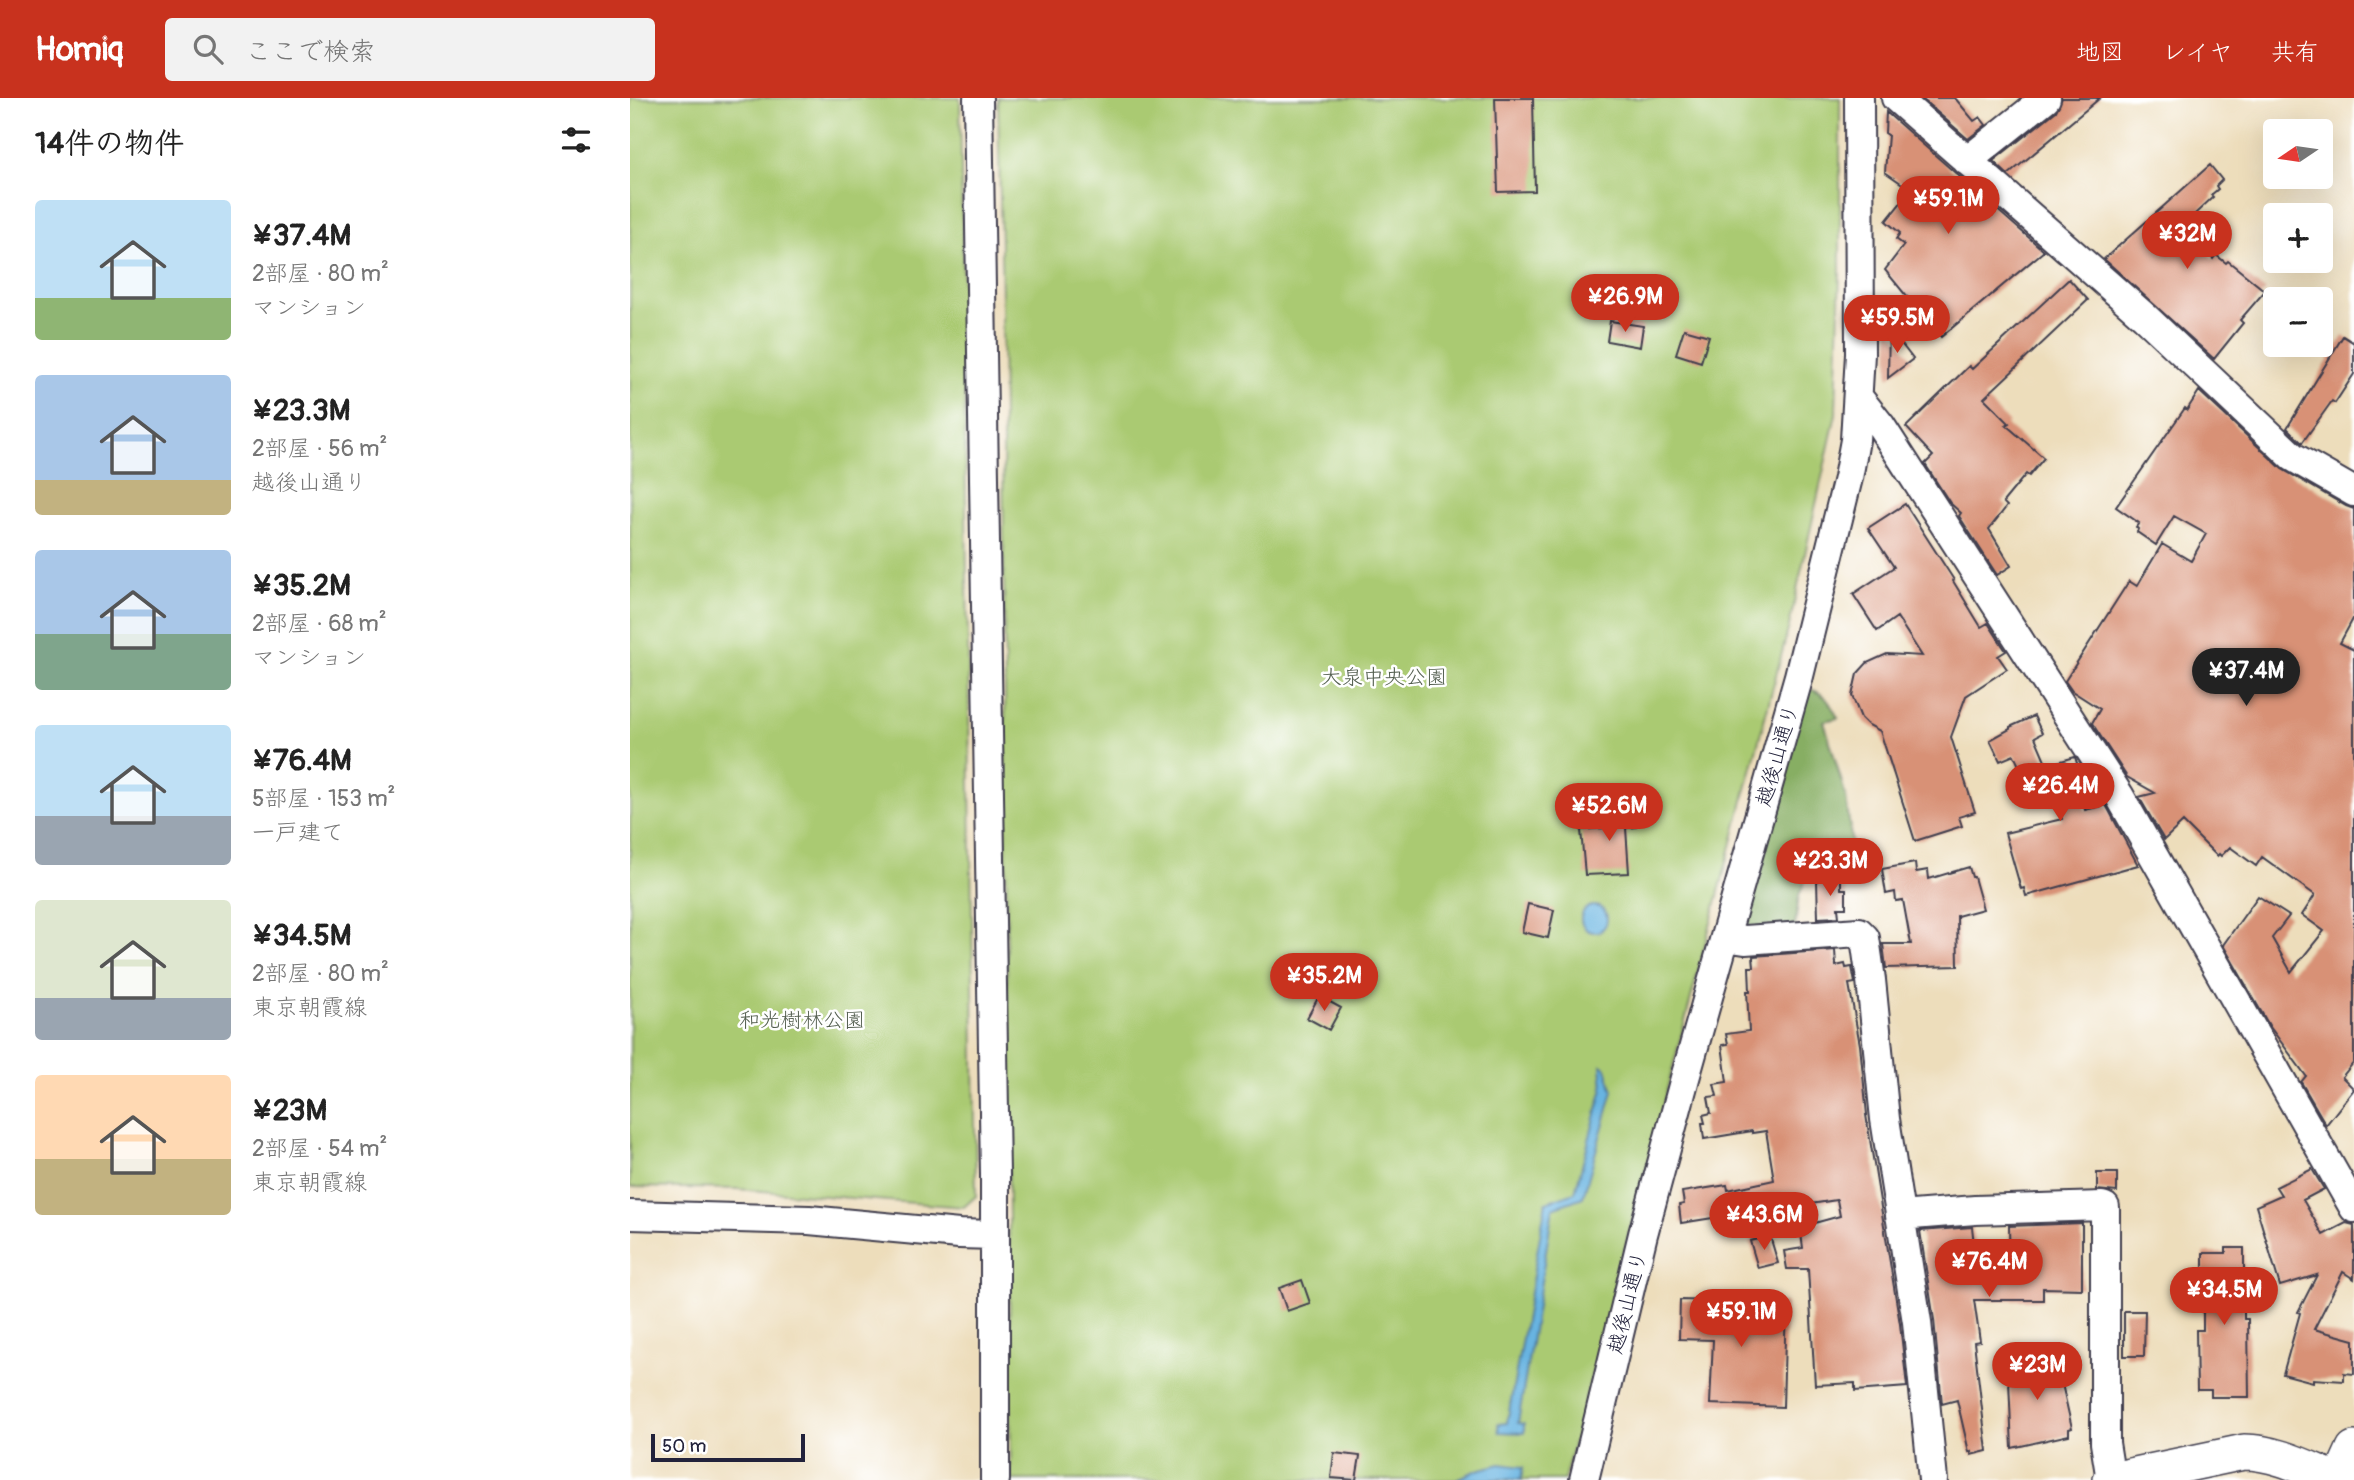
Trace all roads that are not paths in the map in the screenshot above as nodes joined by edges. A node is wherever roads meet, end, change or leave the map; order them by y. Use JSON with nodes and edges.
{"nodes":[{"id":1,"x":978,"y":98,"type":"edge"},
{"id":2,"x":1859,"y":98,"type":"edge"},
{"id":3,"x":2046,"y":98,"type":"edge"},
{"id":4,"x":1900,"y":99,"type":"edge"},
{"id":5,"x":1967,"y":161,"type":"junction"},
{"id":6,"x":1858,"y":397,"type":"junction"},
{"id":7,"x":2354,"y":492,"type":"edge"},
{"id":8,"x":1725,"y":936,"type":"junction"},
{"id":9,"x":2354,"y":1208,"type":"edge"},
{"id":10,"x":630,"y":1215,"type":"edge"},
{"id":11,"x":1900,"y":1216,"type":"junction"},
{"id":12,"x":995,"y":1235,"type":"junction"},
{"id":13,"x":2354,"y":1449,"type":"edge"},
{"id":14,"x":995,"y":1480,"type":"edge"},
{"id":15,"x":1584,"y":1480,"type":"edge"},
{"id":16,"x":1933,"y":1480,"type":"edge"},
{"id":17,"x":2111,"y":1480,"type":"edge"},
{"id":18,"x":2338,"y":1480,"type":"edge"}],
"edges":[{"from":1,"to":12,"type":"street"},
{"from":2,"to":6,"type":"street","name":"越後山通り"},
{"from":3,"to":5,"type":"street"},
{"from":4,"to":5,"type":"street"},
{"from":5,"to":7,"type":"street"},
{"from":6,"to":8,"type":"street","name":"越後山通り"},
{"from":6,"to":9,"type":"street"},
{"from":8,"to":11,"type":"street"},
{"from":8,"to":15,"type":"street","name":"越後山通り"},
{"from":10,"to":12,"type":"street"},
{"from":11,"to":16,"type":"street"},
{"from":11,"to":17,"type":"street"},
{"from":12,"to":14,"type":"street"},
{"from":13,"to":18,"type":"main road"},
{"from":17,"to":18,"type":"main road"}]}
